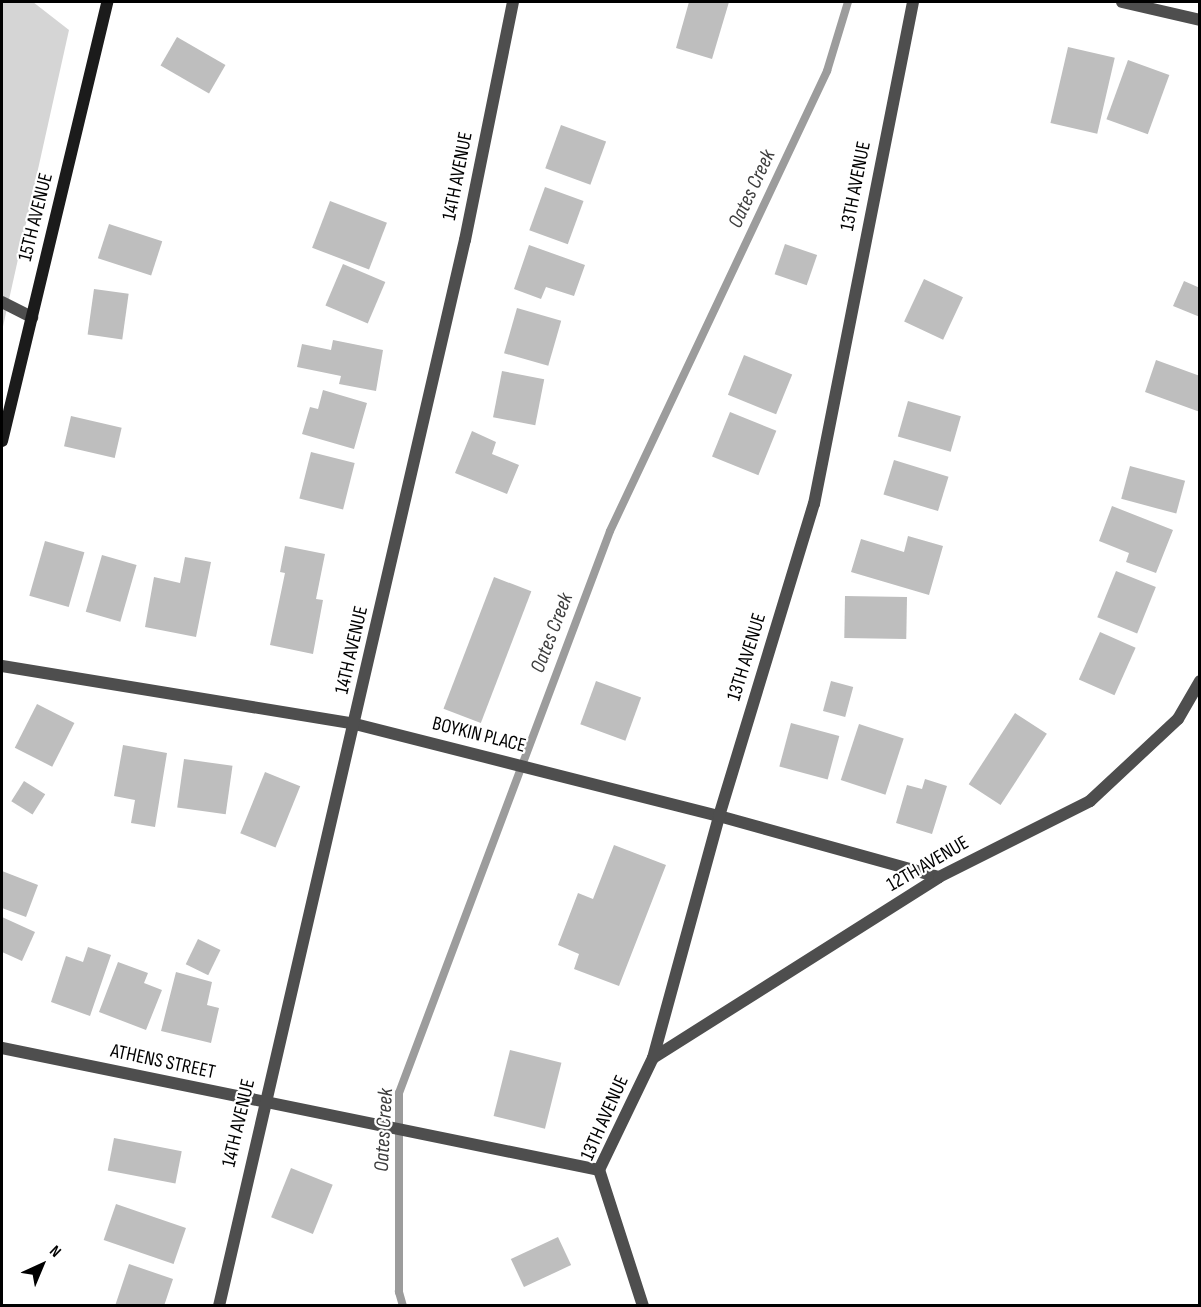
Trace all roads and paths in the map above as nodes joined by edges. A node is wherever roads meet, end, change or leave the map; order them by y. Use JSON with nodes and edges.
{"nodes":[{"id":1,"x":107,"y":2,"type":"edge"},
{"id":2,"x":513,"y":2,"type":"edge"},
{"id":3,"x":913,"y":2,"type":"edge"},
{"id":4,"x":1122,"y":2,"type":"edge"},
{"id":5,"x":1200,"y":20,"type":"edge"},
{"id":6,"x":2,"y":302,"type":"edge"},
{"id":7,"x":32,"y":316,"type":"junction"},
{"id":8,"x":2,"y":441,"type":"edge"},
{"id":9,"x":2,"y":666,"type":"edge"},
{"id":10,"x":1200,"y":681,"type":"edge"},
{"id":11,"x":355,"y":724,"type":"junction"},
{"id":12,"x":719,"y":816,"type":"junction"},
{"id":13,"x":939,"y":877,"type":"junction"},
{"id":14,"x":2,"y":1048,"type":"edge"},
{"id":15,"x":653,"y":1058,"type":"junction"},
{"id":16,"x":263,"y":1104,"type":"junction"},
{"id":17,"x":599,"y":1170,"type":"junction"},
{"id":18,"x":219,"y":1305,"type":"edge"},
{"id":19,"x":643,"y":1305,"type":"edge"}],
"edges":[{"from":1,"to":7,"type":"street","name":"15TH AVENUE"},
{"from":2,"to":11,"type":"street","name":"14TH AVENUE"},
{"from":3,"to":12,"type":"street","name":"13TH AVENUE"},
{"from":4,"to":5,"type":"street"},
{"from":6,"to":7,"type":"street"},
{"from":7,"to":8,"type":"street","name":"15TH AVENUE"},
{"from":9,"to":11,"type":"street","name":"BOYKIN PLACE"},
{"from":10,"to":13,"type":"street","name":"12TH AVENUE"},
{"from":11,"to":12,"type":"street","name":"BOYKIN PLACE"},
{"from":11,"to":16,"type":"street","name":"14TH AVENUE"},
{"from":12,"to":13,"type":"street","name":"BOYKIN PLACE"},
{"from":12,"to":15,"type":"street","name":"13TH AVENUE"},
{"from":13,"to":15,"type":"street","name":"12TH AVENUE"},
{"from":14,"to":16,"type":"street","name":"ATHENS STREET"},
{"from":15,"to":17,"type":"street","name":"13TH AVENUE"},
{"from":16,"to":17,"type":"street","name":"ATHENS STREET"},
{"from":16,"to":18,"type":"street","name":"14TH AVENUE"},
{"from":17,"to":19,"type":"street","name":"13TH AVENUE"}]}
